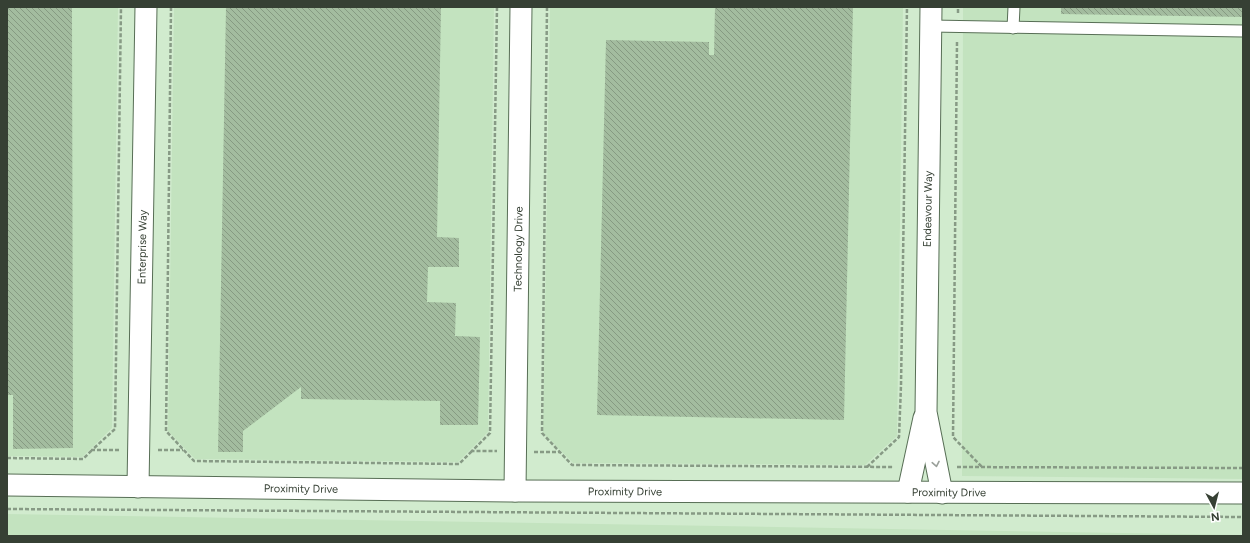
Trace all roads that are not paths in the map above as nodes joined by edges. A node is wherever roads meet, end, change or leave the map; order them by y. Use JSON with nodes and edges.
{"nodes":[{"id":1,"x":146,"y":7,"type":"edge"},
{"id":2,"x":521,"y":7,"type":"edge"},
{"id":3,"x":1014,"y":7,"type":"edge"},
{"id":4,"x":931,"y":17,"type":"edge"},
{"id":5,"x":1013,"y":28,"type":"junction"},
{"id":6,"x":1243,"y":31,"type":"edge"},
{"id":7,"x":926,"y":412,"type":"junction"},
{"id":8,"x":7,"y":485,"type":"edge"},
{"id":9,"x":138,"y":486,"type":"junction"},
{"id":10,"x":515,"y":491,"type":"junction"},
{"id":11,"x":908,"y":492,"type":"junction"},
{"id":12,"x":942,"y":493,"type":"junction"},
{"id":13,"x":1243,"y":493,"type":"edge"}],
"edges":[{"from":1,"to":9,"type":"street","name":"Enterprise Way"},
{"from":2,"to":10,"type":"street","name":"Technology Drive"},
{"from":3,"to":5,"type":"lane"},
{"from":4,"to":5,"type":"lane"},
{"from":4,"to":7,"type":"street","name":"Endeavour Way"},
{"from":5,"to":6,"type":"lane"},
{"from":7,"to":11,"type":"street","name":"Endeavour Way"},
{"from":7,"to":12,"type":"street","name":"Endeavour Way","one_way":true},
{"from":8,"to":9,"type":"street","name":"Proximity Drive"},
{"from":9,"to":10,"type":"street","name":"Proximity Drive"},
{"from":10,"to":11,"type":"street","name":"Proximity Drive"},
{"from":11,"to":12,"type":"street","name":"Proximity Drive"},
{"from":12,"to":13,"type":"street","name":"Proximity Drive"}]}
